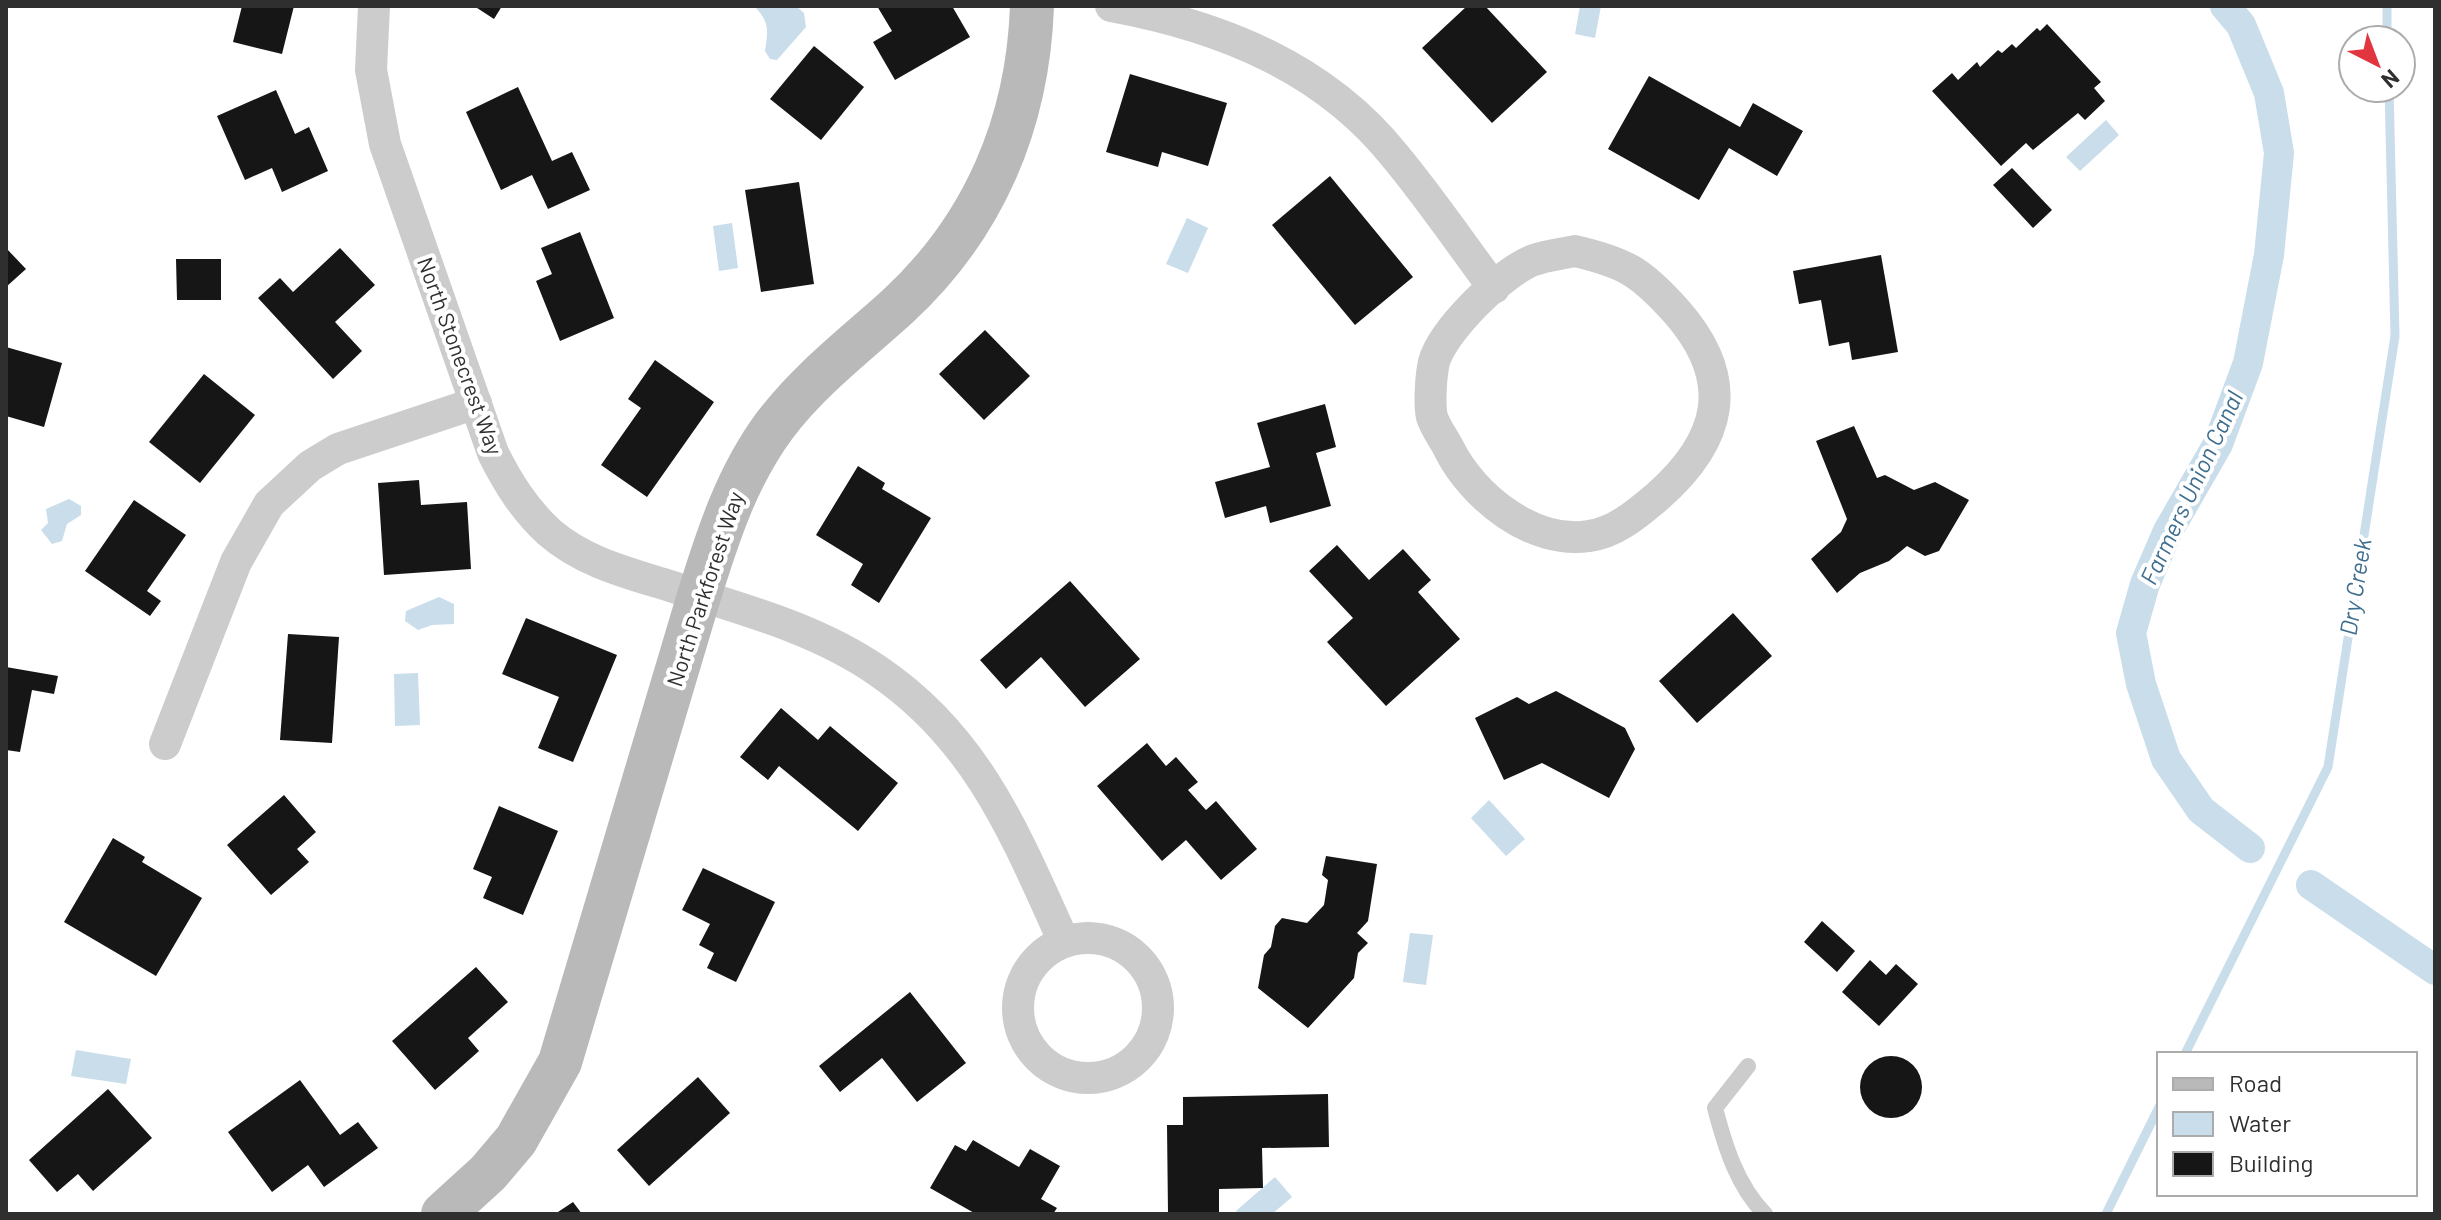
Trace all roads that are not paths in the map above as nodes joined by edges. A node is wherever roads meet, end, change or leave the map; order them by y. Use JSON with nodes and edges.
{"nodes":[{"id":1,"x":374,"y":6,"type":"edge"},
{"id":2,"x":1032,"y":6,"type":"edge"},
{"id":3,"x":1111,"y":6,"type":"edge"},
{"id":4,"x":1494,"y":288,"type":"junction"},
{"id":5,"x":476,"y":403,"type":"junction"},
{"id":6,"x":699,"y":596,"type":"junction"},
{"id":7,"x":165,"y":744,"type":"dead end"},
{"id":8,"x":1064,"y":942,"type":"junction"},
{"id":9,"x":1748,"y":1066,"type":"dead end"},
{"id":10,"x":443,"y":1214,"type":"edge"},
{"id":11,"x":1765,"y":1214,"type":"edge"}],
"edges":[{"from":1,"to":5,"type":"street","name":"North Stonecrest Way"},
{"from":2,"to":6,"type":"street","name":"North Parkforest Way"},
{"from":3,"to":4,"type":"street"},
{"from":4,"to":4,"type":"street"},
{"from":5,"to":6,"type":"street","name":"North Stonecrest Way"},
{"from":5,"to":7,"type":"street"},
{"from":6,"to":8,"type":"street","name":"North Stonecrest Way"},
{"from":6,"to":10,"type":"street","name":"North Parkforest Way"},
{"from":8,"to":8,"type":"street"},
{"from":9,"to":11,"type":"lane"}]}
